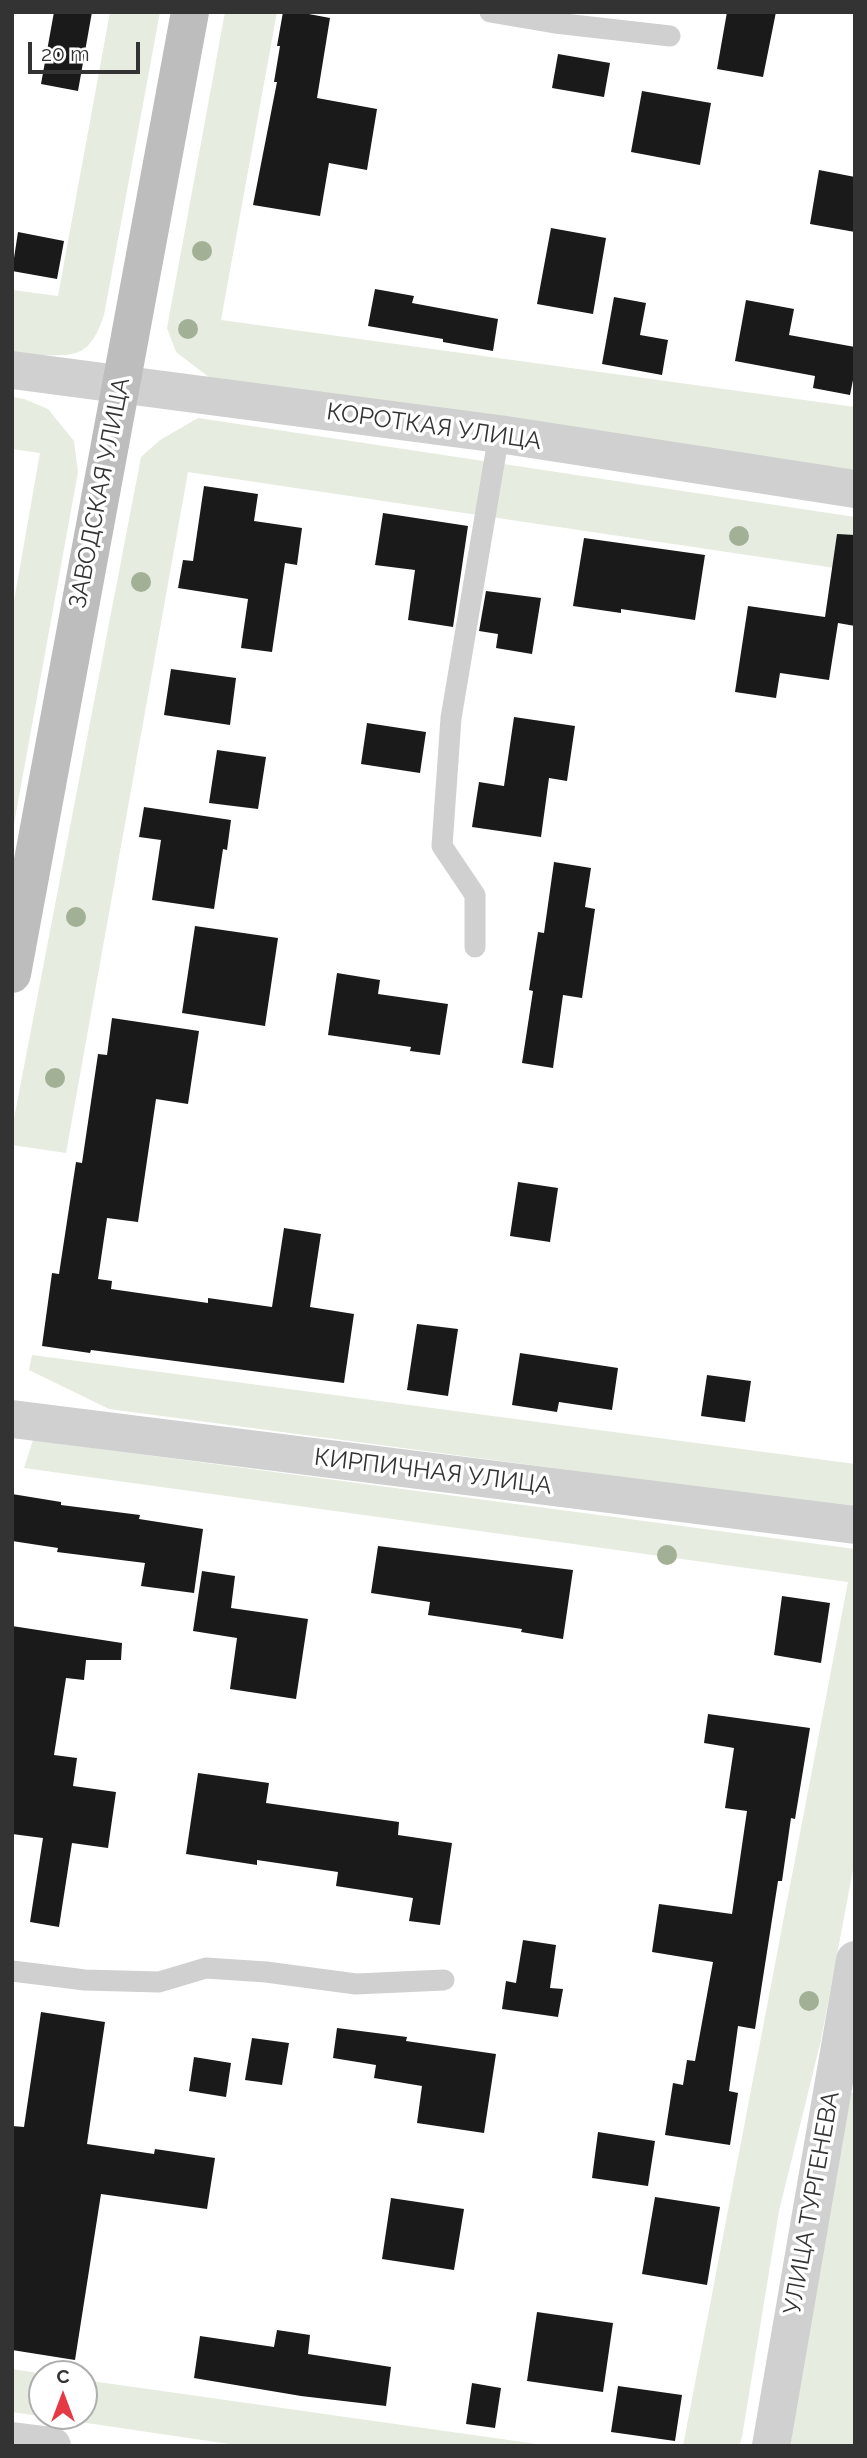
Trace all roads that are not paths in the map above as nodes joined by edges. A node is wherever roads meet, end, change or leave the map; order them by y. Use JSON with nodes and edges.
{"nodes":[{"id":1,"x":190,"y":12,"type":"edge"},
{"id":2,"x":490,"y":12,"type":"edge"},
{"id":3,"x":670,"y":36,"type":"dead end"},
{"id":4,"x":12,"y":370,"type":"edge"},
{"id":5,"x":120,"y":386,"type":"junction"},
{"id":6,"x":499,"y":434,"type":"junction"},
{"id":7,"x":855,"y":489,"type":"edge"},
{"id":8,"x":475,"y":947,"type":"dead end"},
{"id":9,"x":12,"y":974,"type":"edge"},
{"id":10,"x":12,"y":1419,"type":"edge"},
{"id":11,"x":855,"y":1525,"type":"edge"},
{"id":12,"x":855,"y":1960,"type":"edge"},
{"id":13,"x":12,"y":1971,"type":"edge"},
{"id":14,"x":444,"y":1979,"type":"dead end"},
{"id":15,"x":843,"y":2082,"type":"edge"},
{"id":16,"x":12,"y":2441,"type":"edge"},
{"id":17,"x":52,"y":2446,"type":"edge"},
{"id":18,"x":771,"y":2446,"type":"edge"}],
"edges":[{"from":1,"to":5,"type":"main road","name":"ЗАВОДСКАЯ УЛИЦА"},
{"from":2,"to":3,"type":"lane"},
{"from":4,"to":5,"type":"street","name":"КОРОТКАЯ УЛИЦА"},
{"from":5,"to":6,"type":"street","name":"КОРОТКАЯ УЛИЦА"},
{"from":5,"to":9,"type":"main road","name":"ЗАВОДСКАЯ УЛИЦА"},
{"from":6,"to":7,"type":"street","name":"КОРОТКАЯ УЛИЦА"},
{"from":6,"to":8,"type":"lane"},
{"from":10,"to":11,"type":"street","name":"КИРПИЧНАЯ УЛИЦА"},
{"from":12,"to":15,"type":"street","name":"УЛИЦА ТУРГЕНЕВА"},
{"from":13,"to":14,"type":"lane"},
{"from":15,"to":18,"type":"street","name":"УЛИЦА ТУРГЕНЕВА"},
{"from":16,"to":17,"type":"street"}]}
